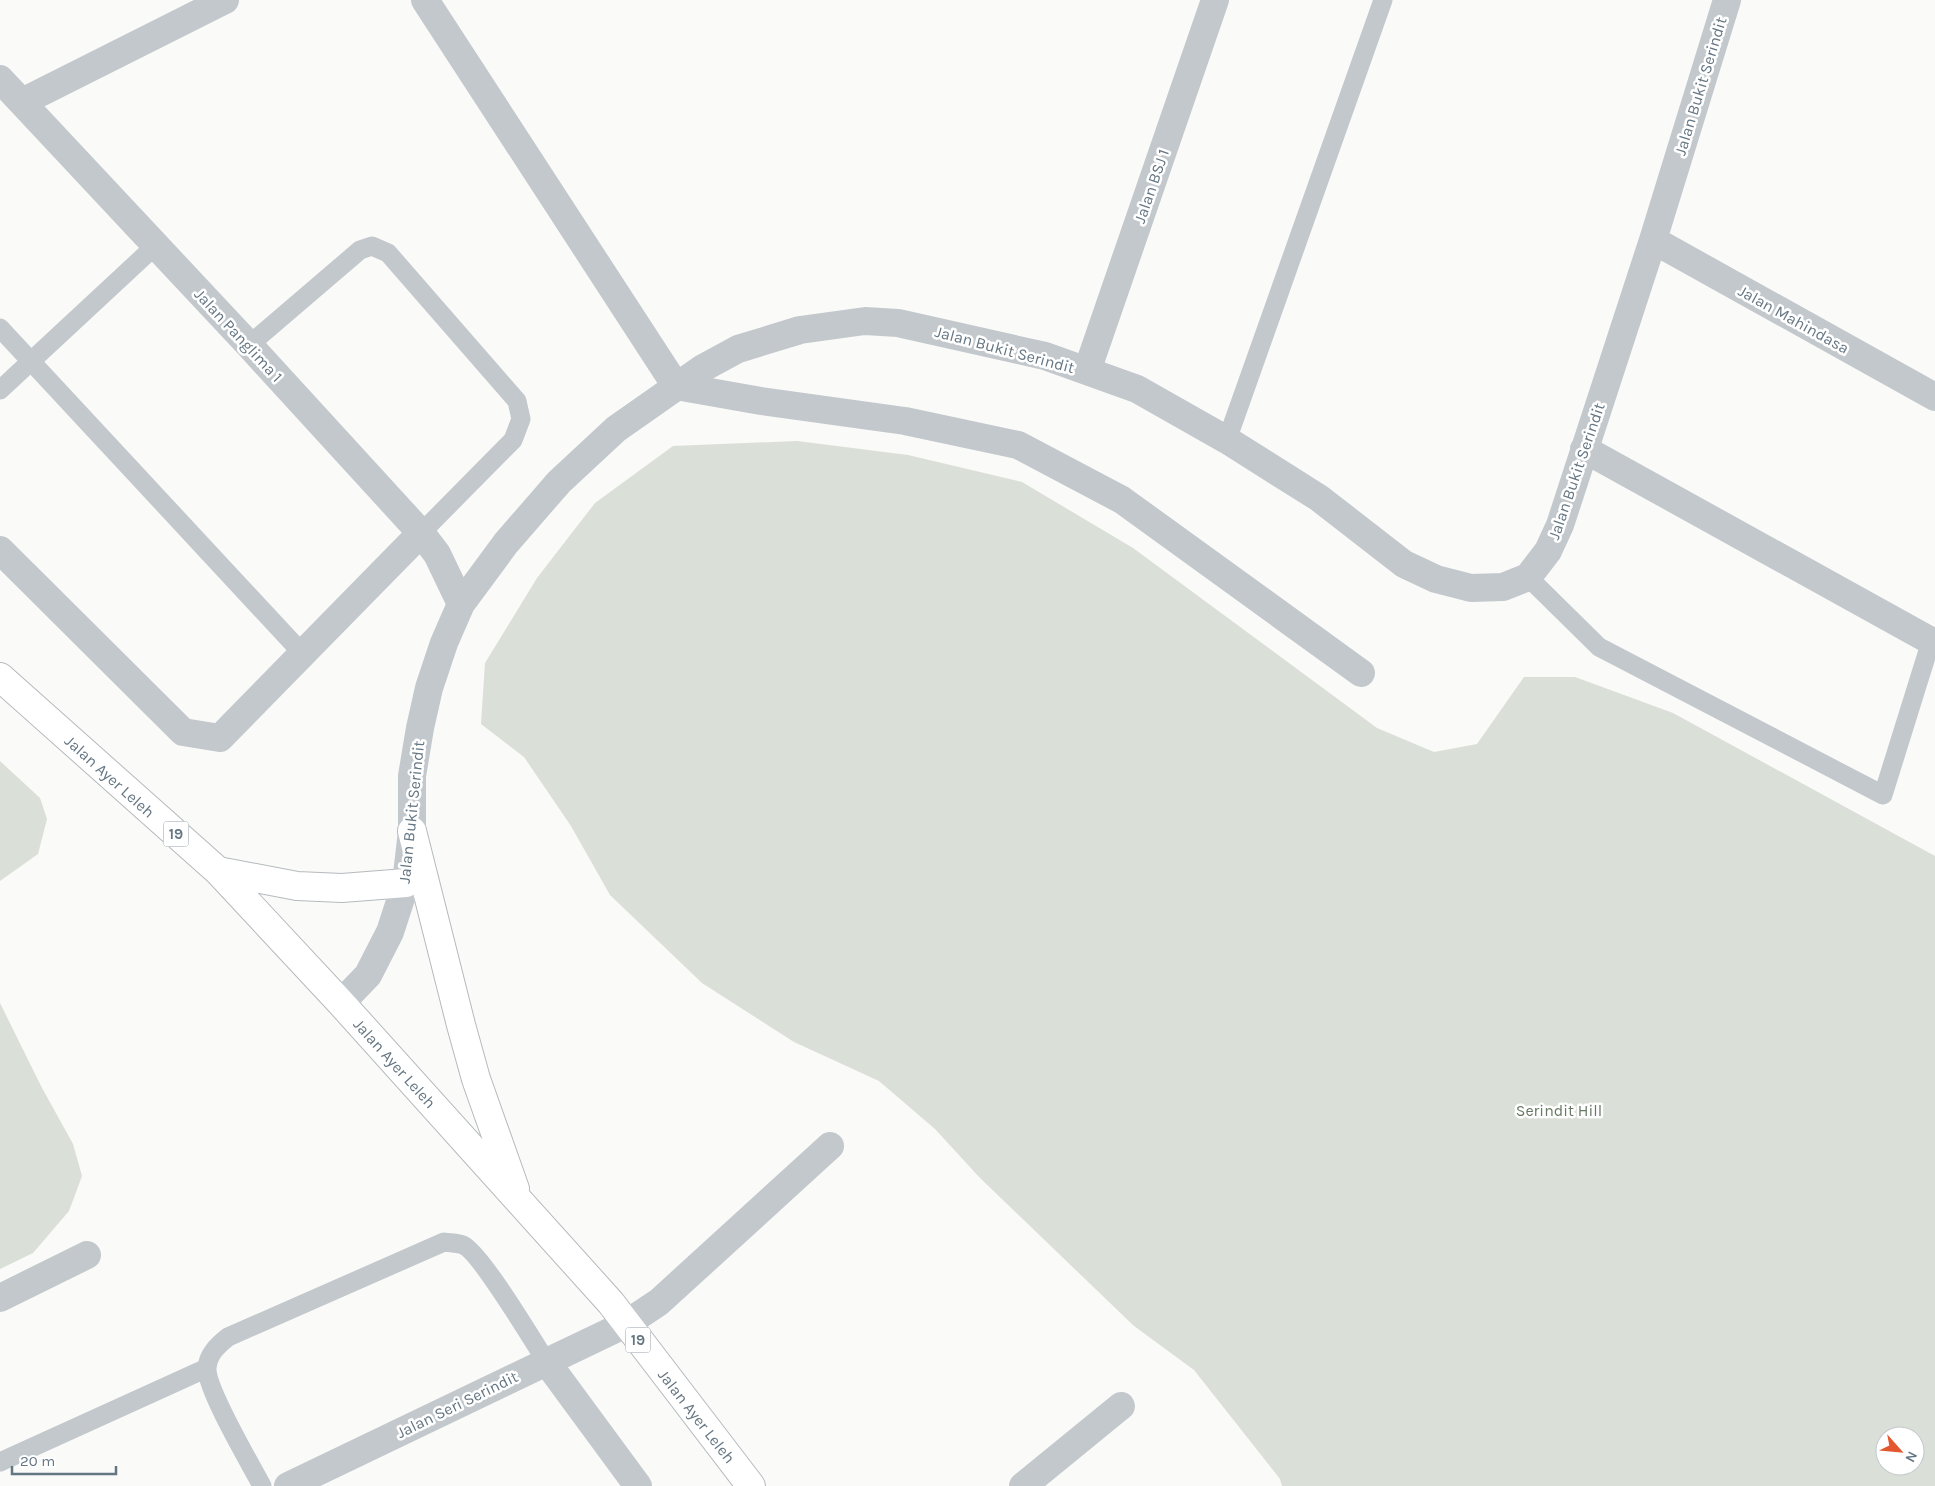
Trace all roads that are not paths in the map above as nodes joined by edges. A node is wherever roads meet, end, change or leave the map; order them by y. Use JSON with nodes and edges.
{"nodes":[{"id":1,"x":225,"y":0,"type":"edge"},
{"id":2,"x":425,"y":0,"type":"edge"},
{"id":3,"x":1216,"y":0,"type":"edge"},
{"id":4,"x":1383,"y":0,"type":"edge"},
{"id":5,"x":1727,"y":0,"type":"edge"},
{"id":6,"x":0,"y":79,"type":"edge"},
{"id":7,"x":22,"y":102,"type":"junction"},
{"id":8,"x":1652,"y":240,"type":"junction"},
{"id":9,"x":155,"y":246,"type":"junction"},
{"id":10,"x":0,"y":328,"type":"edge"},
{"id":11,"x":249,"y":345,"type":"junction"},
{"id":12,"x":31,"y":362,"type":"junction"},
{"id":13,"x":1087,"y":371,"type":"junction"},
{"id":14,"x":676,"y":386,"type":"junction"},
{"id":15,"x":0,"y":390,"type":"edge"},
{"id":16,"x":1935,"y":397,"type":"edge"},
{"id":17,"x":1227,"y":440,"type":"junction"},
{"id":18,"x":1584,"y":449,"type":"junction"},
{"id":19,"x":422,"y":533,"type":"junction"},
{"id":20,"x":0,"y":550,"type":"edge"},
{"id":21,"x":1528,"y":576,"type":"junction"},
{"id":22,"x":461,"y":604,"type":"junction"},
{"id":23,"x":1931,"y":641,"type":"joint"},
{"id":24,"x":303,"y":654,"type":"junction"},
{"id":25,"x":1361,"y":673,"type":"dead end"},
{"id":26,"x":0,"y":677,"type":"edge"},
{"id":27,"x":412,"y":831,"type":"junction"},
{"id":28,"x":218,"y":872,"type":"junction"},
{"id":29,"x":406,"y":883,"type":"junction"},
{"id":30,"x":341,"y":1003,"type":"junction"},
{"id":31,"x":830,"y":1146,"type":"dead end"},
{"id":32,"x":518,"y":1200,"type":"junction"},
{"id":33,"x":87,"y":1255,"type":"dead end"},
{"id":34,"x":0,"y":1298,"type":"edge"},
{"id":35,"x":626,"y":1324,"type":"junction"},
{"id":36,"x":546,"y":1361,"type":"junction"},
{"id":37,"x":207,"y":1368,"type":"junction"},
{"id":38,"x":1121,"y":1406,"type":"dead end"},
{"id":39,"x":0,"y":1462,"type":"edge"},
{"id":40,"x":262,"y":1486,"type":"edge"},
{"id":41,"x":288,"y":1486,"type":"edge"},
{"id":42,"x":638,"y":1486,"type":"edge"},
{"id":43,"x":751,"y":1486,"type":"edge"},
{"id":44,"x":1023,"y":1486,"type":"edge"}],
"edges":[{"from":1,"to":7,"type":"street"},
{"from":2,"to":14,"type":"street"},
{"from":3,"to":13,"type":"street","name":"Jalan BSJ 1"},
{"from":4,"to":17,"type":"lane"},
{"from":5,"to":8,"type":"street","name":"Jalan Bukit Serindit"},
{"from":6,"to":7,"type":"street","name":"Jalan Panglima 1"},
{"from":7,"to":9,"type":"street","name":"Jalan Panglima 1"},
{"from":8,"to":16,"type":"street","name":"Jalan Mahindasa"},
{"from":8,"to":18,"type":"street","name":"Jalan Bukit Serindit"},
{"from":9,"to":11,"type":"street","name":"Jalan Panglima 1"},
{"from":9,"to":12,"type":"lane"},
{"from":10,"to":12,"type":"lane"},
{"from":11,"to":19,"type":"street","name":"Jalan Panglima 1"},
{"from":11,"to":19,"type":"lane"},
{"from":12,"to":15,"type":"lane"},
{"from":12,"to":24,"type":"lane"},
{"from":13,"to":14,"type":"street","name":"Jalan Bukit Serindit"},
{"from":13,"to":17,"type":"street","name":"Jalan Bukit Serindit"},
{"from":14,"to":22,"type":"street","name":"Jalan Bukit Serindit"},
{"from":14,"to":25,"type":"street"},
{"from":17,"to":21,"type":"street","name":"Jalan Bukit Serindit"},
{"from":18,"to":21,"type":"street","name":"Jalan Bukit Serindit"},
{"from":18,"to":23,"type":"street"},
{"from":19,"to":22,"type":"street","name":"Jalan Panglima 1"},
{"from":19,"to":24,"type":"street"},
{"from":20,"to":24,"type":"street"},
{"from":21,"to":23,"type":"lane"},
{"from":22,"to":27,"type":"street","name":"Jalan Bukit Serindit"},
{"from":26,"to":28,"type":"main road","name":"Jalan Ayer Leleh","number":"19"},
{"from":27,"to":29,"type":"street","name":"Jalan Bukit Serindit"},
{"from":27,"to":32,"type":"main road"},
{"from":28,"to":29,"type":"main road"},
{"from":28,"to":30,"type":"main road","name":"Jalan Ayer Leleh","number":"19"},
{"from":29,"to":30,"type":"street","name":"Jalan Bukit Serindit"},
{"from":30,"to":32,"type":"main road","name":"Jalan Ayer Leleh","number":"19"},
{"from":31,"to":35,"type":"street","name":"Jalan Seri Serindit"},
{"from":32,"to":35,"type":"main road","name":"Jalan Ayer Leleh","number":"19"},
{"from":33,"to":34,"type":"street"},
{"from":35,"to":36,"type":"street","name":"Jalan Seri Serindit"},
{"from":35,"to":43,"type":"main road","name":"Jalan Ayer Leleh","number":"19"},
{"from":36,"to":37,"type":"lane"},
{"from":36,"to":41,"type":"street","name":"Jalan Seri Serindit"},
{"from":36,"to":42,"type":"street"},
{"from":37,"to":39,"type":"lane"},
{"from":37,"to":40,"type":"lane"},
{"from":38,"to":44,"type":"street"}]}
